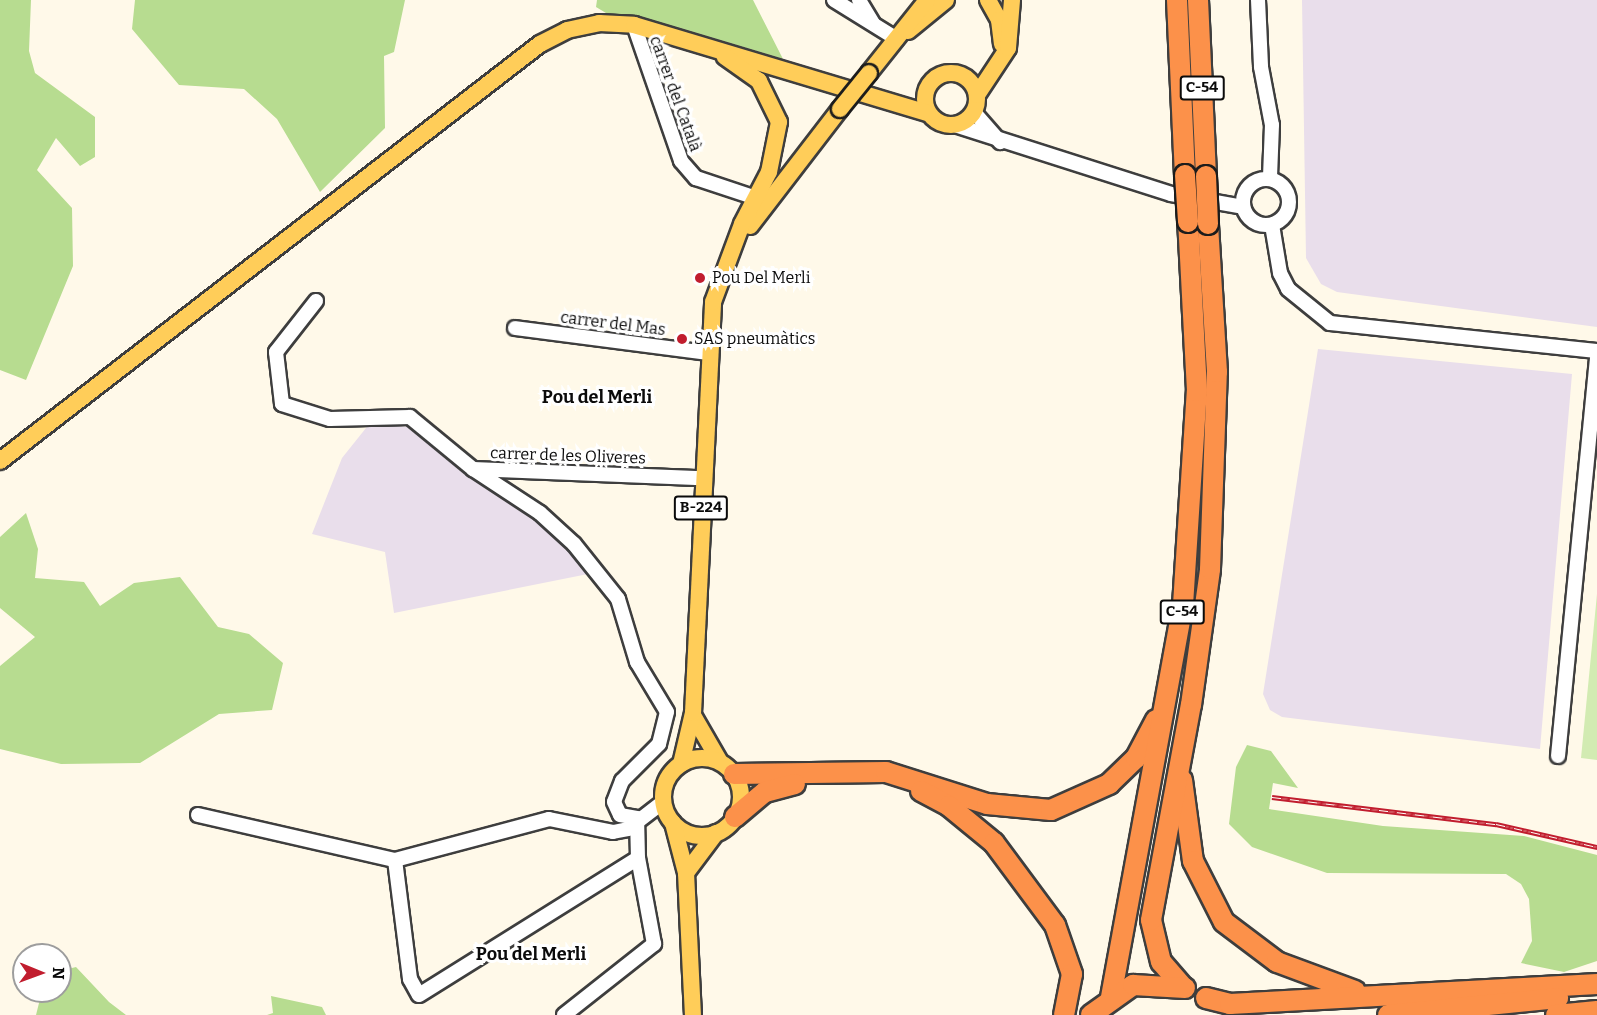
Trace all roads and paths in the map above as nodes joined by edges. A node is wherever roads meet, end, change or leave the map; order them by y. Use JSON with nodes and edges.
{"nodes":[{"id":1,"x":834,"y":0,"type":"edge"},
{"id":2,"x":859,"y":0,"type":"edge"},
{"id":3,"x":927,"y":0,"type":"edge"},
{"id":4,"x":946,"y":0,"type":"edge"},
{"id":5,"x":988,"y":0,"type":"edge"},
{"id":6,"x":1012,"y":0,"type":"edge"},
{"id":7,"x":1177,"y":0,"type":"edge"},
{"id":8,"x":1198,"y":0,"type":"edge"},
{"id":9,"x":1258,"y":0,"type":"edge"},
{"id":10,"x":873,"y":23,"type":"junction"},
{"id":11,"x":634,"y":25,"type":"junction"},
{"id":12,"x":900,"y":36,"type":"junction"},
{"id":13,"x":706,"y":46,"type":"junction"},
{"id":14,"x":999,"y":65,"type":"junction"},
{"id":15,"x":964,"y":76,"type":"junction"},
{"id":16,"x":925,"y":92,"type":"junction"},
{"id":17,"x":977,"y":95,"type":"junction"},
{"id":18,"x":891,"y":102,"type":"junction"},
{"id":19,"x":974,"y":112,"type":"junction"},
{"id":20,"x":928,"y":113,"type":"junction"},
{"id":21,"x":955,"y":125,"type":"junction"},
{"id":22,"x":1002,"y":143,"type":"junction"},
{"id":23,"x":1270,"y":178,"type":"junction"},
{"id":24,"x":756,"y":198,"type":"junction"},
{"id":25,"x":1243,"y":207,"type":"junction"},
{"id":26,"x":1272,"y":225,"type":"junction"},
{"id":27,"x":732,"y":251,"type":"junction"},
{"id":28,"x":316,"y":301,"type":"dead end"},
{"id":29,"x":514,"y":328,"type":"dead end"},
{"id":30,"x":1597,"y":351,"type":"edge"},
{"id":31,"x":707,"y":353,"type":"junction"},
{"id":32,"x":1597,"y":357,"type":"edge"},
{"id":33,"x":0,"y":461,"type":"edge"},
{"id":34,"x":473,"y":469,"type":"junction"},
{"id":35,"x":702,"y":478,"type":"junction"},
{"id":36,"x":1172,"y":684,"type":"junction"},
{"id":37,"x":693,"y":713,"type":"junction"},
{"id":38,"x":1182,"y":746,"type":"junction"},
{"id":39,"x":1558,"y":756,"type":"dead end"},
{"id":40,"x":681,"y":764,"type":"junction"},
{"id":41,"x":727,"y":768,"type":"junction"},
{"id":42,"x":663,"y":802,"type":"junction"},
{"id":43,"x":198,"y":815,"type":"dead end"},
{"id":44,"x":735,"y":817,"type":"junction"},
{"id":45,"x":637,"y":818,"type":"junction"},
{"id":46,"x":672,"y":822,"type":"junction"},
{"id":47,"x":716,"y":833,"type":"junction"},
{"id":48,"x":638,"y":858,"type":"junction"},
{"id":49,"x":394,"y":860,"type":"junction"},
{"id":50,"x":686,"y":873,"type":"junction"},
{"id":51,"x":1597,"y":984,"type":"edge"},
{"id":52,"x":1183,"y":987,"type":"junction"},
{"id":53,"x":1381,"y":995,"type":"junction"},
{"id":54,"x":1597,"y":995,"type":"edge"},
{"id":55,"x":1111,"y":997,"type":"junction"},
{"id":56,"x":1206,"y":998,"type":"junction"},
{"id":57,"x":1597,"y":1011,"type":"edge"},
{"id":58,"x":564,"y":1015,"type":"edge"},
{"id":59,"x":693,"y":1015,"type":"edge"},
{"id":60,"x":1064,"y":1015,"type":"edge"},
{"id":61,"x":1091,"y":1015,"type":"edge"},
{"id":62,"x":1223,"y":1015,"type":"edge"},
{"id":63,"x":1389,"y":1015,"type":"edge"},
{"id":64,"x":1556,"y":1015,"type":"edge"}],
"edges":[{"from":1,"to":10,"type":"street"},
{"from":2,"to":10,"type":"street"},
{"from":3,"to":12,"type":"main road","number":"B-224"},
{"from":4,"to":12,"type":"main road"},
{"from":5,"to":14,"type":"main road"},
{"from":6,"to":14,"type":"main road"},
{"from":7,"to":36,"type":"highway","name":"C-54","number":"C-54","bridge":true},
{"from":8,"to":38,"type":"highway","name":"C-54","number":"C-54","bridge":true},
{"from":9,"to":23,"type":"street"},
{"from":10,"to":12,"type":"street"},
{"from":11,"to":13,"type":"main road"},
{"from":11,"to":24,"type":"street","name":"carrer del Català"},
{"from":11,"to":33,"type":"main road"},
{"from":12,"to":27,"type":"main road","number":"B-224","bridge":true},
{"from":13,"to":18,"type":"main road"},
{"from":13,"to":24,"type":"main road"},
{"from":14,"to":15,"type":"main road"},
{"from":14,"to":17,"type":"main road"},
{"from":15,"to":16,"type":"main road"},
{"from":15,"to":17,"type":"main road"},
{"from":16,"to":18,"type":"main road"},
{"from":16,"to":20,"type":"main road"},
{"from":17,"to":19,"type":"main road"},
{"from":18,"to":20,"type":"main road"},
{"from":19,"to":21,"type":"main road"},
{"from":19,"to":22,"type":"street"},
{"from":20,"to":21,"type":"main road"},
{"from":21,"to":22,"type":"street"},
{"from":22,"to":25,"type":"street"},
{"from":23,"to":25,"type":"street"},
{"from":23,"to":26,"type":"street"},
{"from":24,"to":27,"type":"main road"},
{"from":25,"to":26,"type":"street"},
{"from":26,"to":30,"type":"street"},
{"from":27,"to":31,"type":"main road","number":"B-224"},
{"from":28,"to":34,"type":"street","name":"carrer de les Oliveres"},
{"from":29,"to":31,"type":"street","name":"carrer del Mas"},
{"from":31,"to":35,"type":"main road","number":"B-224"},
{"from":32,"to":39,"type":"street"},
{"from":34,"to":35,"type":"street","name":"carrer de les Oliveres"},
{"from":34,"to":45,"type":"street"},
{"from":35,"to":37,"type":"main road","number":"B-224"},
{"from":36,"to":41,"type":"highway"},
{"from":36,"to":55,"type":"highway","number":"C-54"},
{"from":37,"to":40,"type":"main road","number":"B-224"},
{"from":37,"to":41,"type":"main road","number":"B-224"},
{"from":38,"to":52,"type":"highway","name":"C-54","number":"C-54"},
{"from":38,"to":53,"type":"highway"},
{"from":40,"to":41,"type":"main road"},
{"from":40,"to":42,"type":"main road","number":"B-224"},
{"from":41,"to":44,"type":"main road","number":"B-224"},
{"from":42,"to":45,"type":"street"},
{"from":42,"to":46,"type":"main road"},
{"from":43,"to":49,"type":"street"},
{"from":44,"to":47,"type":"main road"},
{"from":44,"to":60,"type":"highway"},
{"from":45,"to":48,"type":"street"},
{"from":45,"to":49,"type":"street"},
{"from":46,"to":47,"type":"main road"},
{"from":46,"to":50,"type":"main road"},
{"from":47,"to":50,"type":"main road"},
{"from":48,"to":49,"type":"street"},
{"from":48,"to":58,"type":"street"},
{"from":50,"to":59,"type":"main road"},
{"from":51,"to":53,"type":"highway"},
{"from":52,"to":55,"type":"highway","name":"C-54","number":"C-54"},
{"from":52,"to":56,"type":"highway","name":"C-54","number":"C-54"},
{"from":53,"to":56,"type":"highway"},
{"from":54,"to":63,"type":"highway"},
{"from":55,"to":61,"type":"highway","name":"C-54","number":"C-54"},
{"from":56,"to":62,"type":"highway","name":"C-54","number":"C-54"},
{"from":57,"to":64,"type":"highway"}]}
